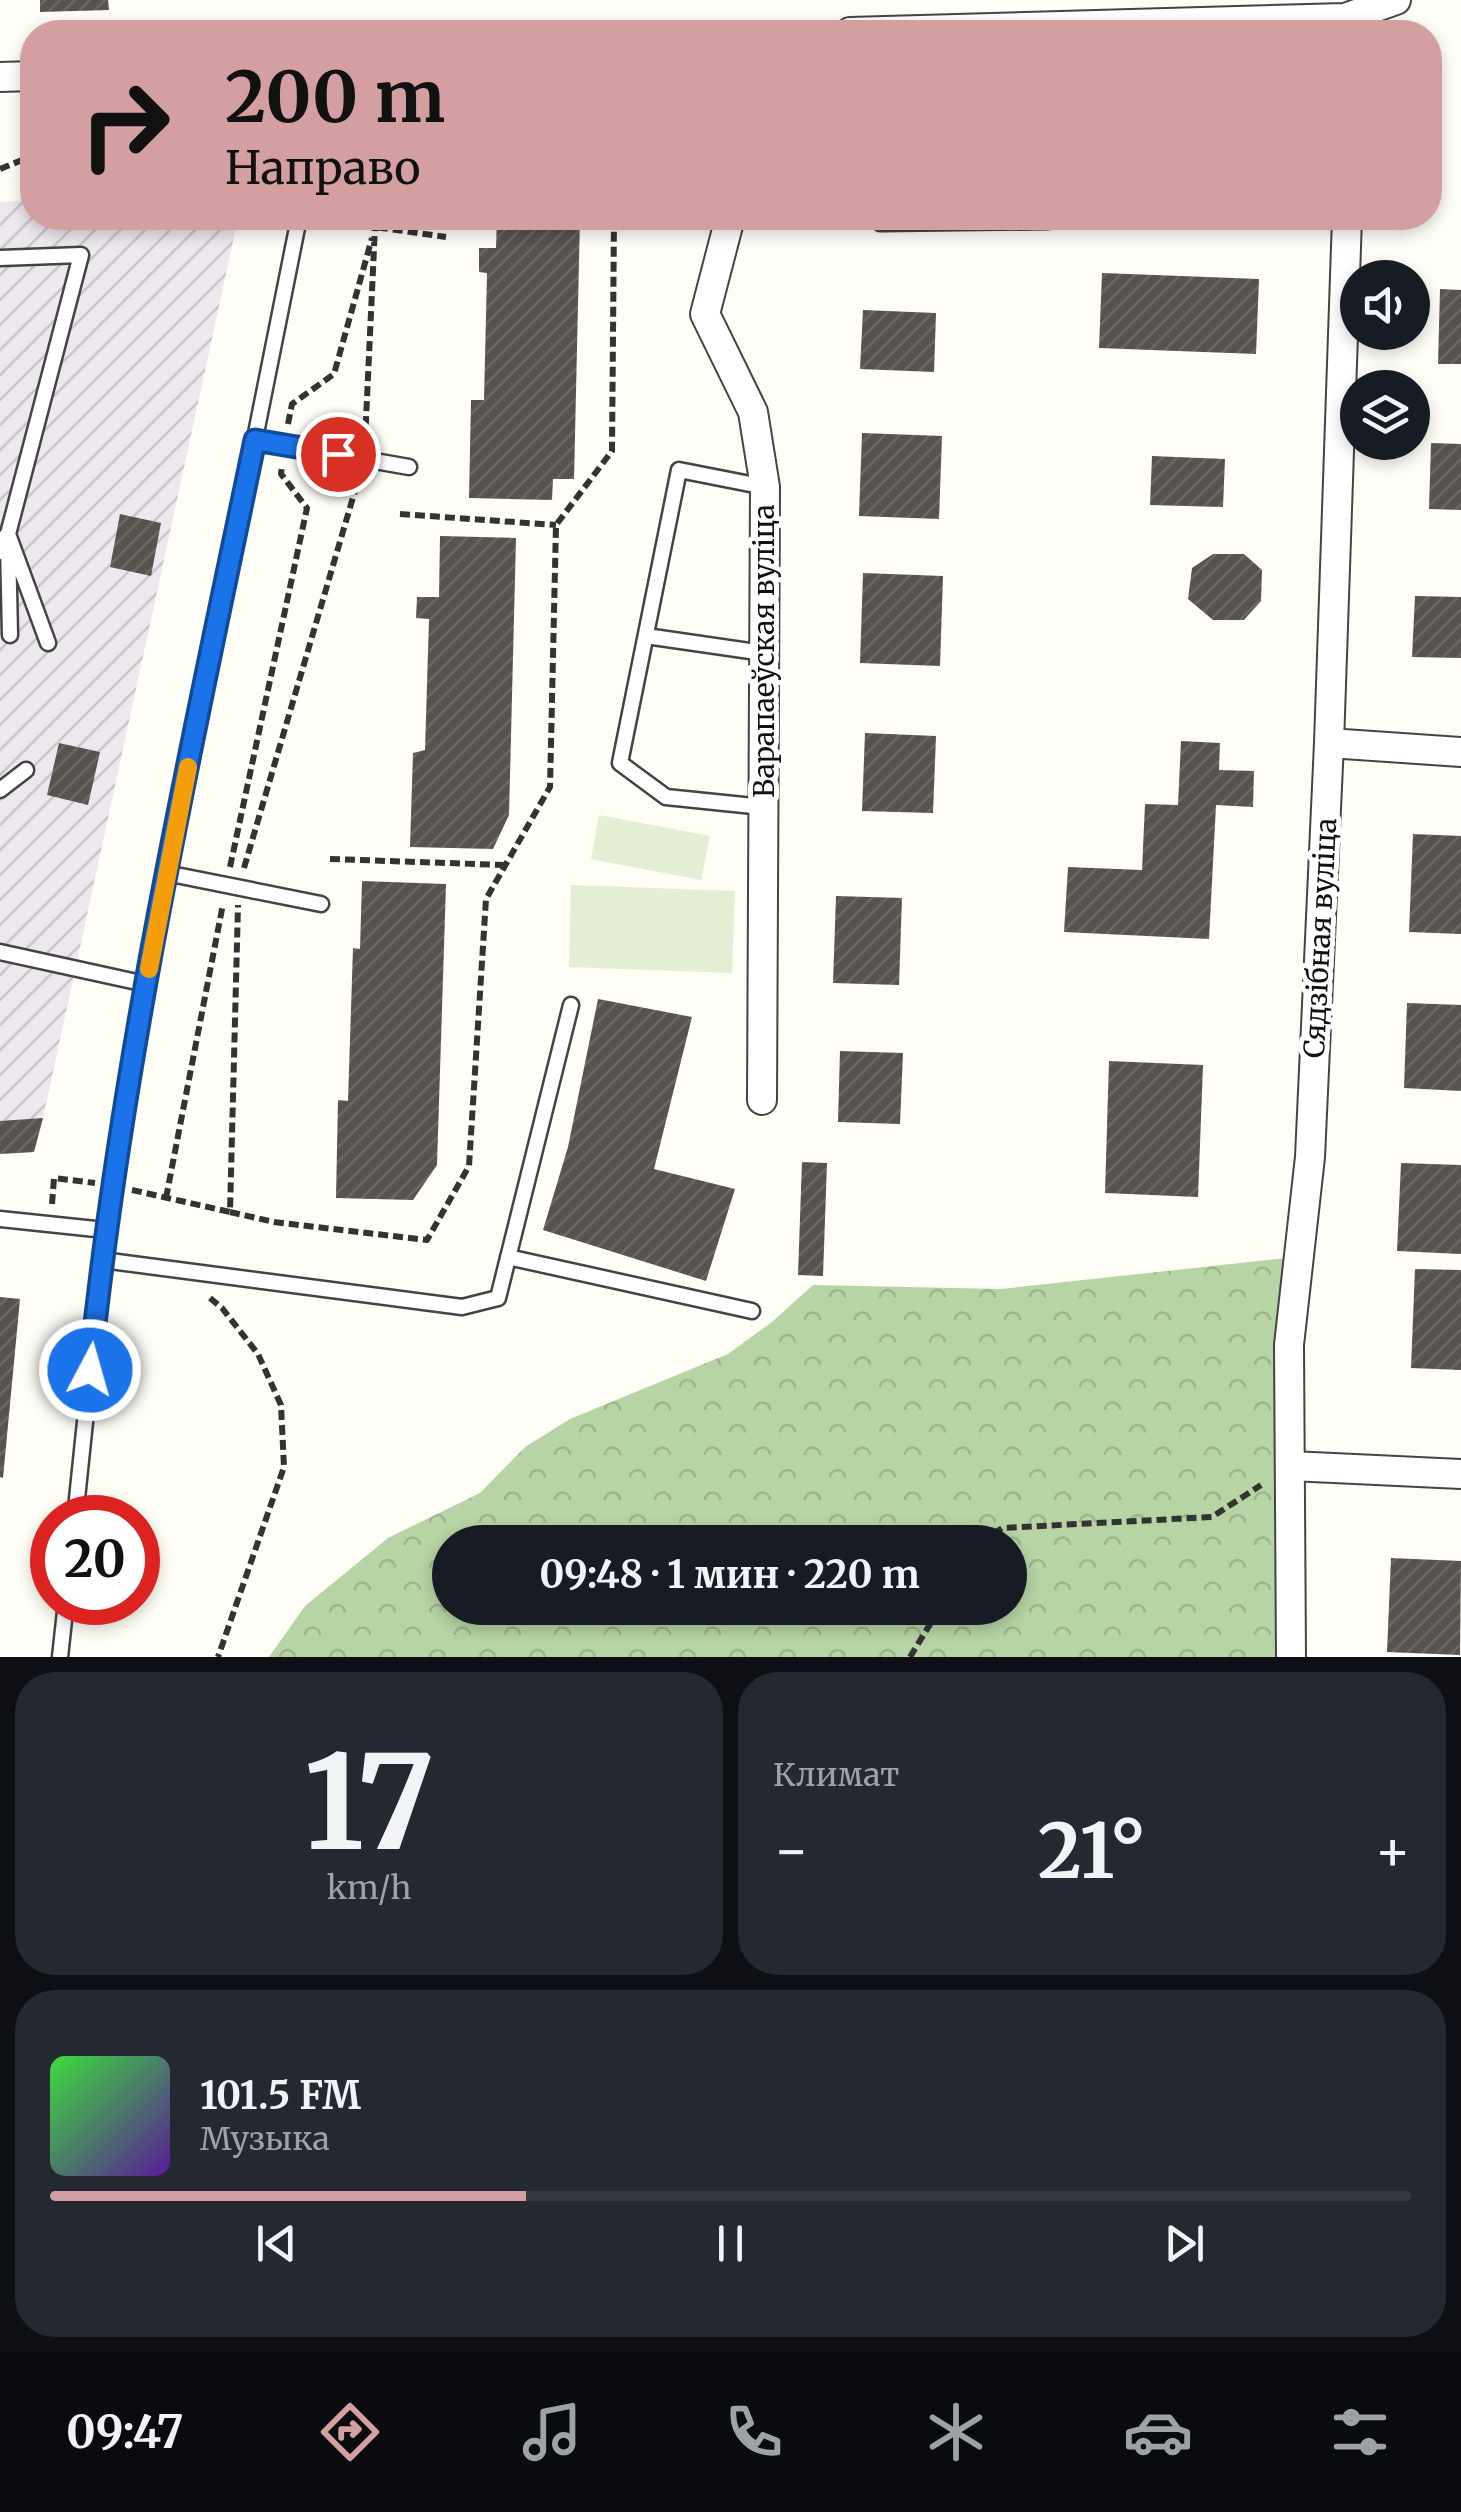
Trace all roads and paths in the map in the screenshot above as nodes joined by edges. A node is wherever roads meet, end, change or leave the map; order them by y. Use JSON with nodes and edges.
{"nodes":[{"id":1,"x":1396,"y":0,"type":"edge"},
{"id":2,"x":1345,"y":17,"type":"edge"},
{"id":3,"x":1274,"y":20,"type":"edge"},
{"id":4,"x":298,"y":230,"type":"edge"},
{"id":5,"x":374,"y":230,"type":"edge"},
{"id":6,"x":375,"y":230,"type":"edge"},
{"id":7,"x":394,"y":230,"type":"edge"},
{"id":8,"x":614,"y":230,"type":"edge"},
{"id":9,"x":727,"y":230,"type":"edge"},
{"id":10,"x":1347,"y":230,"type":"edge"},
{"id":11,"x":446,"y":238,"type":"dead end"},
{"id":12,"x":0,"y":258,"type":"edge"},
{"id":13,"x":255,"y":440,"type":"junction"},
{"id":14,"x":284,"y":445,"type":"junction"},
{"id":15,"x":364,"y":459,"type":"junction"},
{"id":16,"x":410,"y":467,"type":"dead end"},
{"id":17,"x":764,"y":486,"type":"junction"},
{"id":18,"x":400,"y":514,"type":"dead end"},
{"id":19,"x":556,"y":525,"type":"junction"},
{"id":20,"x":4,"y":538,"type":"edge"},
{"id":21,"x":0,"y":552,"type":"edge"},
{"id":22,"x":10,"y":634,"type":"dead end"},
{"id":23,"x":646,"y":636,"type":"junction"},
{"id":24,"x":48,"y":643,"type":"dead end"},
{"id":25,"x":764,"y":653,"type":"junction"},
{"id":26,"x":1329,"y":743,"type":"junction"},
{"id":27,"x":1461,"y":752,"type":"edge"},
{"id":28,"x":26,"y":770,"type":"dead end"},
{"id":29,"x":0,"y":790,"type":"edge"},
{"id":30,"x":763,"y":807,"type":"junction"},
{"id":31,"x":330,"y":859,"type":"dead end"},
{"id":32,"x":505,"y":865,"type":"junction"},
{"id":33,"x":166,"y":873,"type":"junction"},
{"id":34,"x":233,"y":885,"type":"junction"},
{"id":35,"x":322,"y":904,"type":"dead end"},
{"id":36,"x":0,"y":952,"type":"edge"},
{"id":37,"x":146,"y":984,"type":"junction"},
{"id":38,"x":572,"y":1005,"type":"dead end"},
{"id":39,"x":762,"y":1100,"type":"dead end"},
{"id":40,"x":112,"y":1186,"type":"junction"},
{"id":41,"x":166,"y":1198,"type":"junction"},
{"id":42,"x":230,"y":1212,"type":"junction"},
{"id":43,"x":0,"y":1219,"type":"edge"},
{"id":44,"x":50,"y":1223,"type":"junction"},
{"id":45,"x":104,"y":1230,"type":"junction"},
{"id":46,"x":508,"y":1256,"type":"junction"},
{"id":47,"x":102,"y":1260,"type":"junction"},
{"id":48,"x":173,"y":1270,"type":"junction"},
{"id":49,"x":752,"y":1311,"type":"dead end"},
{"id":50,"x":1290,"y":1466,"type":"junction"},
{"id":51,"x":1461,"y":1474,"type":"edge"},
{"id":52,"x":76,"y":1495,"type":"edge"},
{"id":53,"x":1027,"y":1527,"type":"edge"},
{"id":54,"x":63,"y":1625,"type":"edge"},
{"id":55,"x":930,"y":1625,"type":"edge"},
{"id":56,"x":60,"y":1657,"type":"edge"},
{"id":57,"x":218,"y":1657,"type":"edge"},
{"id":58,"x":910,"y":1657,"type":"edge"},
{"id":59,"x":1292,"y":1657,"type":"edge"}],
"edges":[{"from":1,"to":2,"type":"street"},
{"from":2,"to":3,"type":"street"},
{"from":4,"to":13,"type":"lane"},
{"from":5,"to":14,"type":"path"},
{"from":6,"to":15,"type":"path"},
{"from":7,"to":11,"type":"path"},
{"from":8,"to":19,"type":"path"},
{"from":9,"to":17,"type":"street","name":"Варапаеўская вуліца"},
{"from":10,"to":26,"type":"street","name":"Сядзібная вуліца"},
{"from":12,"to":20,"type":"lane"},
{"from":13,"to":14,"type":"lane"},
{"from":13,"to":33,"type":"lane"},
{"from":14,"to":15,"type":"lane"},
{"from":14,"to":34,"type":"path"},
{"from":15,"to":16,"type":"lane"},
{"from":15,"to":34,"type":"path"},
{"from":17,"to":23,"type":"lane"},
{"from":17,"to":25,"type":"street","name":"Варапаеўская вуліца"},
{"from":18,"to":19,"type":"path"},
{"from":19,"to":32,"type":"path"},
{"from":20,"to":21,"type":"lane"},
{"from":20,"to":22,"type":"lane"},
{"from":20,"to":24,"type":"lane"},
{"from":23,"to":25,"type":"lane"},
{"from":23,"to":30,"type":"lane"},
{"from":25,"to":30,"type":"street","name":"Варапаеўская вуліца"},
{"from":26,"to":27,"type":"street"},
{"from":26,"to":50,"type":"street","name":"Сядзібная вуліца"},
{"from":28,"to":29,"type":"lane"},
{"from":30,"to":39,"type":"street","name":"Варапаеўская вуліца"},
{"from":31,"to":32,"type":"path"},
{"from":32,"to":42,"type":"path"},
{"from":33,"to":34,"type":"lane"},
{"from":33,"to":37,"type":"lane"},
{"from":34,"to":35,"type":"lane"},
{"from":34,"to":41,"type":"path"},
{"from":34,"to":42,"type":"path"},
{"from":36,"to":37,"type":"lane"},
{"from":37,"to":40,"type":"lane"},
{"from":38,"to":46,"type":"lane"},
{"from":40,"to":41,"type":"path"},
{"from":40,"to":44,"type":"path"},
{"from":40,"to":45,"type":"lane"},
{"from":41,"to":42,"type":"path"},
{"from":43,"to":44,"type":"lane"},
{"from":44,"to":45,"type":"lane"},
{"from":45,"to":47,"type":"lane"},
{"from":46,"to":48,"type":"lane"},
{"from":46,"to":49,"type":"lane"},
{"from":47,"to":48,"type":"lane"},
{"from":47,"to":52,"type":"lane"},
{"from":48,"to":57,"type":"path"},
{"from":50,"to":51,"type":"street"},
{"from":50,"to":53,"type":"path"},
{"from":50,"to":59,"type":"street","name":"Сядзібная вуліца"},
{"from":54,"to":56,"type":"lane"},
{"from":55,"to":58,"type":"path"}]}
